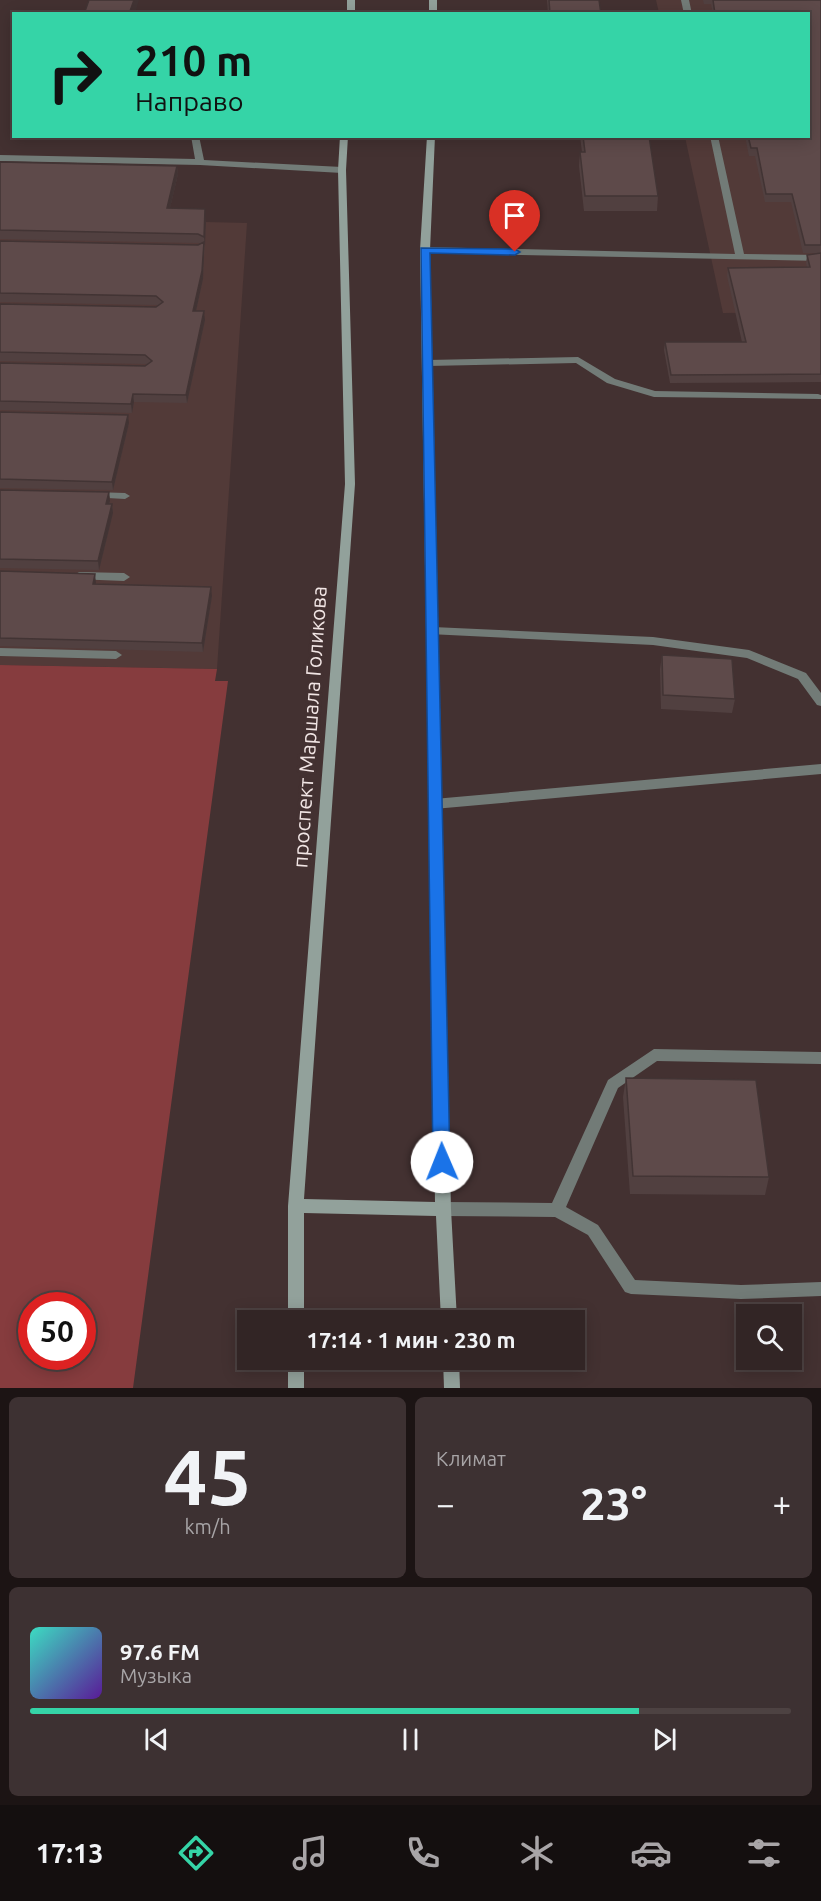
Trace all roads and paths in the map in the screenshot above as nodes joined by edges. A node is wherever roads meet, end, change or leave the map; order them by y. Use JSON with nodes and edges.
{"nodes":[{"id":1,"x":195,"y":138,"type":"edge"},
{"id":2,"x":344,"y":138,"type":"edge"},
{"id":3,"x":431,"y":138,"type":"edge"},
{"id":4,"x":714,"y":138,"type":"edge"},
{"id":5,"x":0,"y":158,"type":"edge"},
{"id":6,"x":200,"y":162,"type":"junction"},
{"id":7,"x":342,"y":170,"type":"junction"},
{"id":8,"x":425,"y":250,"type":"junction"},
{"id":9,"x":740,"y":257,"type":"junction"},
{"id":10,"x":821,"y":258,"type":"edge"},
{"id":11,"x":428,"y":363,"type":"junction"},
{"id":12,"x":818,"y":397,"type":"dead end"},
{"id":13,"x":80,"y":495,"type":"edge"},
{"id":14,"x":125,"y":496,"type":"dead end"},
{"id":15,"x":68,"y":576,"type":"edge"},
{"id":16,"x":124,"y":577,"type":"dead end"},
{"id":17,"x":433,"y":632,"type":"junction"},
{"id":18,"x":0,"y":652,"type":"edge"},
{"id":19,"x":116,"y":655,"type":"edge"},
{"id":20,"x":821,"y":702,"type":"edge"},
{"id":21,"x":821,"y":769,"type":"edge"},
{"id":22,"x":434,"y":804,"type":"junction"},
{"id":23,"x":821,"y":1058,"type":"edge"},
{"id":24,"x":296,"y":1206,"type":"junction"},
{"id":25,"x":443,"y":1209,"type":"junction"},
{"id":26,"x":557,"y":1210,"type":"junction"},
{"id":27,"x":821,"y":1289,"type":"edge"},
{"id":28,"x":296,"y":1310,"type":"edge"},
{"id":29,"x":448,"y":1310,"type":"edge"},
{"id":30,"x":296,"y":1370,"type":"edge"},
{"id":31,"x":451,"y":1370,"type":"edge"},
{"id":32,"x":296,"y":1388,"type":"edge"},
{"id":33,"x":452,"y":1388,"type":"edge"}],
"edges":[{"from":1,"to":6,"type":"lane"},
{"from":2,"to":7,"type":"main road","name":"проспект Маршала Голикова"},
{"from":3,"to":8,"type":"main road"},
{"from":4,"to":9,"type":"lane"},
{"from":5,"to":6,"type":"lane"},
{"from":6,"to":7,"type":"lane"},
{"from":7,"to":24,"type":"main road","name":"проспект Маршала Голикова"},
{"from":8,"to":9,"type":"lane"},
{"from":8,"to":11,"type":"main road"},
{"from":9,"to":10,"type":"lane"},
{"from":11,"to":12,"type":"lane"},
{"from":11,"to":17,"type":"main road"},
{"from":13,"to":14,"type":"lane"},
{"from":15,"to":16,"type":"lane"},
{"from":17,"to":20,"type":"lane"},
{"from":17,"to":22,"type":"main road"},
{"from":18,"to":19,"type":"lane"},
{"from":21,"to":22,"type":"lane"},
{"from":22,"to":25,"type":"main road"},
{"from":23,"to":26,"type":"lane"},
{"from":24,"to":25,"type":"main road"},
{"from":24,"to":28,"type":"main road","name":"проспект Маршала Голикова"},
{"from":25,"to":26,"type":"lane"},
{"from":25,"to":29,"type":"main road"},
{"from":26,"to":27,"type":"lane"},
{"from":30,"to":32,"type":"main road"},
{"from":31,"to":33,"type":"main road"}]}
